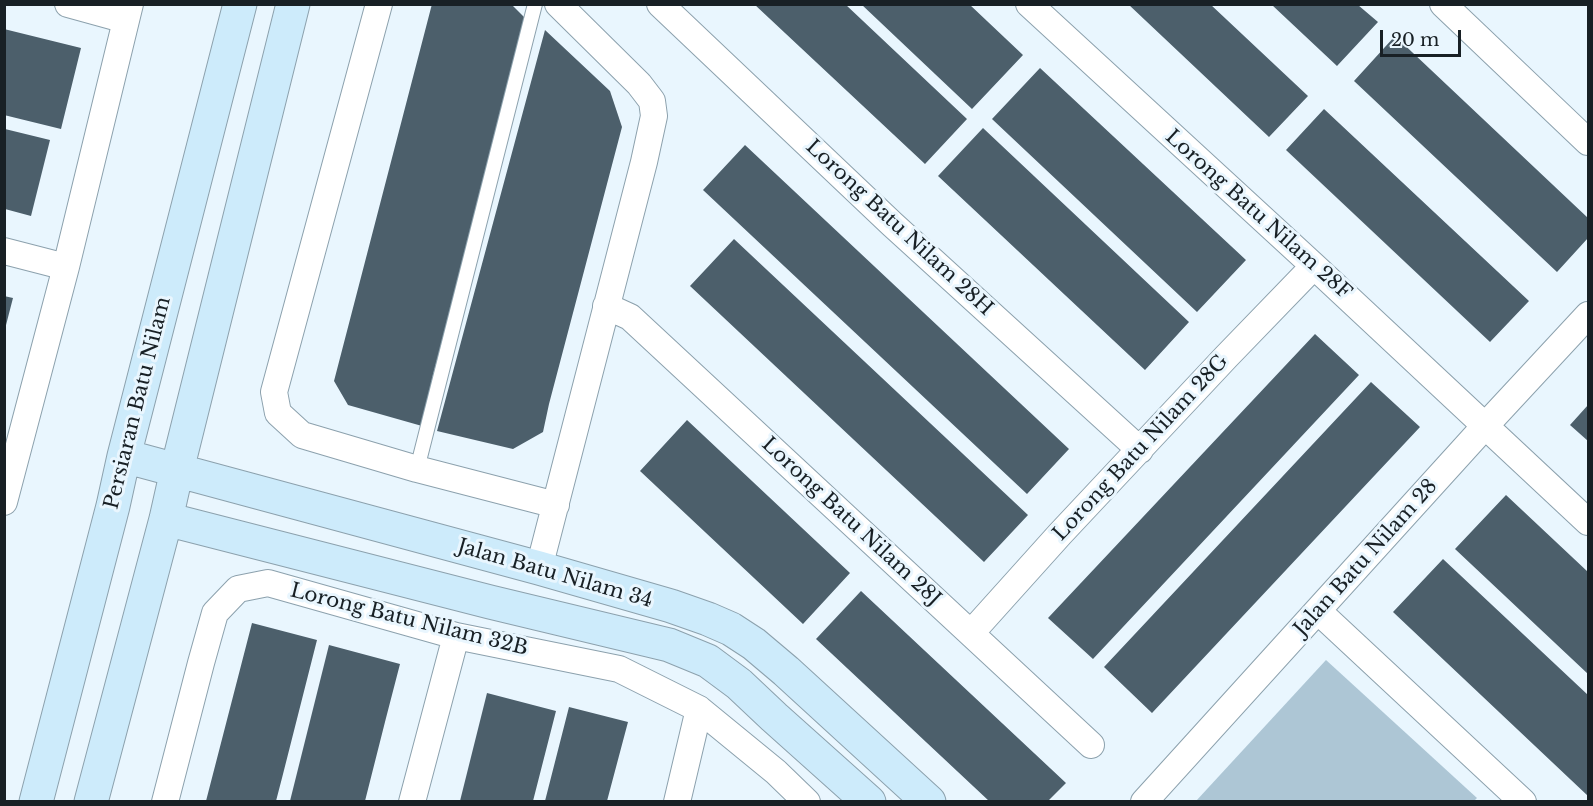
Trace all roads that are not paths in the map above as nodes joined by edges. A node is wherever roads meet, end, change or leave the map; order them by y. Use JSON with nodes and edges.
{"nodes":[{"id":1,"x":68,"y":4,"type":"edge"},
{"id":2,"x":240,"y":4,"type":"edge"},
{"id":3,"x":293,"y":4,"type":"edge"},
{"id":4,"x":379,"y":4,"type":"edge"},
{"id":5,"x":535,"y":4,"type":"edge"},
{"id":6,"x":558,"y":4,"type":"edge"},
{"id":7,"x":660,"y":4,"type":"edge"},
{"id":8,"x":1029,"y":4,"type":"edge"},
{"id":9,"x":1443,"y":4,"type":"edge"},
{"id":10,"x":128,"y":12,"type":"edge"},
{"id":11,"x":1588,"y":142,"type":"edge"},
{"id":12,"x":4,"y":251,"type":"edge"},
{"id":13,"x":1314,"y":266,"type":"junction"},
{"id":14,"x":66,"y":267,"type":"junction"},
{"id":15,"x":606,"y":306,"type":"junction"},
{"id":16,"x":1588,"y":315,"type":"edge"},
{"id":17,"x":1485,"y":426,"type":"junction"},
{"id":18,"x":1140,"y":450,"type":"junction"},
{"id":19,"x":124,"y":456,"type":"junction"},
{"id":20,"x":417,"y":469,"type":"junction"},
{"id":21,"x":177,"y":470,"type":"junction"},
{"id":22,"x":4,"y":502,"type":"edge"},
{"id":23,"x":556,"y":506,"type":"junction"},
{"id":24,"x":166,"y":519,"type":"junction"},
{"id":25,"x":1588,"y":522,"type":"edge"},
{"id":26,"x":539,"y":568,"type":"junction"},
{"id":27,"x":490,"y":602,"type":"junction"},
{"id":28,"x":1318,"y":611,"type":"junction"},
{"id":29,"x":566,"y":620,"type":"junction"},
{"id":30,"x":971,"y":633,"type":"junction"},
{"id":31,"x":456,"y":636,"type":"junction"},
{"id":32,"x":699,"y":709,"type":"junction"},
{"id":33,"x":1091,"y":745,"type":"dead end"},
{"id":34,"x":1514,"y":799,"type":"edge"},
{"id":35,"x":36,"y":801,"type":"edge"},
{"id":36,"x":91,"y":801,"type":"edge"},
{"id":37,"x":165,"y":801,"type":"edge"},
{"id":38,"x":412,"y":801,"type":"edge"},
{"id":39,"x":677,"y":801,"type":"edge"},
{"id":40,"x":807,"y":801,"type":"edge"},
{"id":41,"x":869,"y":801,"type":"edge"},
{"id":42,"x":929,"y":801,"type":"edge"},
{"id":43,"x":1144,"y":801,"type":"edge"}],
"edges":[{"from":1,"to":10,"type":"street"},
{"from":2,"to":19,"type":"street","name":"Persiaran Batu Nilam"},
{"from":3,"to":21,"type":"street"},
{"from":4,"to":20,"type":"street"},
{"from":5,"to":20,"type":"lane"},
{"from":6,"to":15,"type":"street"},
{"from":7,"to":18,"type":"street","name":"Lorong Batu Nilam 28H"},
{"from":8,"to":13,"type":"street","name":"Lorong Batu Nilam 28F"},
{"from":9,"to":11,"type":"street"},
{"from":10,"to":14,"type":"street"},
{"from":12,"to":14,"type":"street"},
{"from":13,"to":17,"type":"street","name":"Lorong Batu Nilam 28F"},
{"from":13,"to":18,"type":"street","name":"Lorong Batu Nilam 28G"},
{"from":14,"to":22,"type":"street"},
{"from":15,"to":23,"type":"street"},
{"from":15,"to":30,"type":"street","name":"Lorong Batu Nilam 28J"},
{"from":16,"to":17,"type":"street","name":"Jalan Batu Nilam 28"},
{"from":17,"to":25,"type":"street","name":"Lorong Batu Nilam 28F"},
{"from":17,"to":28,"type":"street","name":"Jalan Batu Nilam 28"},
{"from":18,"to":30,"type":"street","name":"Lorong Batu Nilam 28G"},
{"from":19,"to":21,"type":"street","name":"Jalan Batu Nilam 34"},
{"from":19,"to":35,"type":"street","name":"Persiaran Batu Nilam"},
{"from":20,"to":23,"type":"street"},
{"from":21,"to":24,"type":"street"},
{"from":21,"to":26,"type":"street","name":"Jalan Batu Nilam 34"},
{"from":23,"to":26,"type":"street"},
{"from":24,"to":27,"type":"street","name":"Jalan Batu Nilam 34"},
{"from":24,"to":36,"type":"street"},
{"from":26,"to":27,"type":"street"},
{"from":26,"to":29,"type":"street"},
{"from":26,"to":42,"type":"street","name":"Jalan Batu Nilam 34"},
{"from":27,"to":29,"type":"street","name":"Jalan Batu Nilam 34"},
{"from":28,"to":34,"type":"street"},
{"from":28,"to":43,"type":"street","name":"Jalan Batu Nilam 28"},
{"from":29,"to":41,"type":"street","name":"Jalan Batu Nilam 34"},
{"from":30,"to":33,"type":"street","name":"Lorong Batu Nilam 28J"},
{"from":31,"to":32,"type":"street","name":"Lorong Batu Nilam 32B"},
{"from":31,"to":37,"type":"street","name":"Lorong Batu Nilam 32B"},
{"from":31,"to":38,"type":"street"},
{"from":32,"to":39,"type":"street"},
{"from":32,"to":40,"type":"street","name":"Lorong Batu Nilam 32B"}]}
